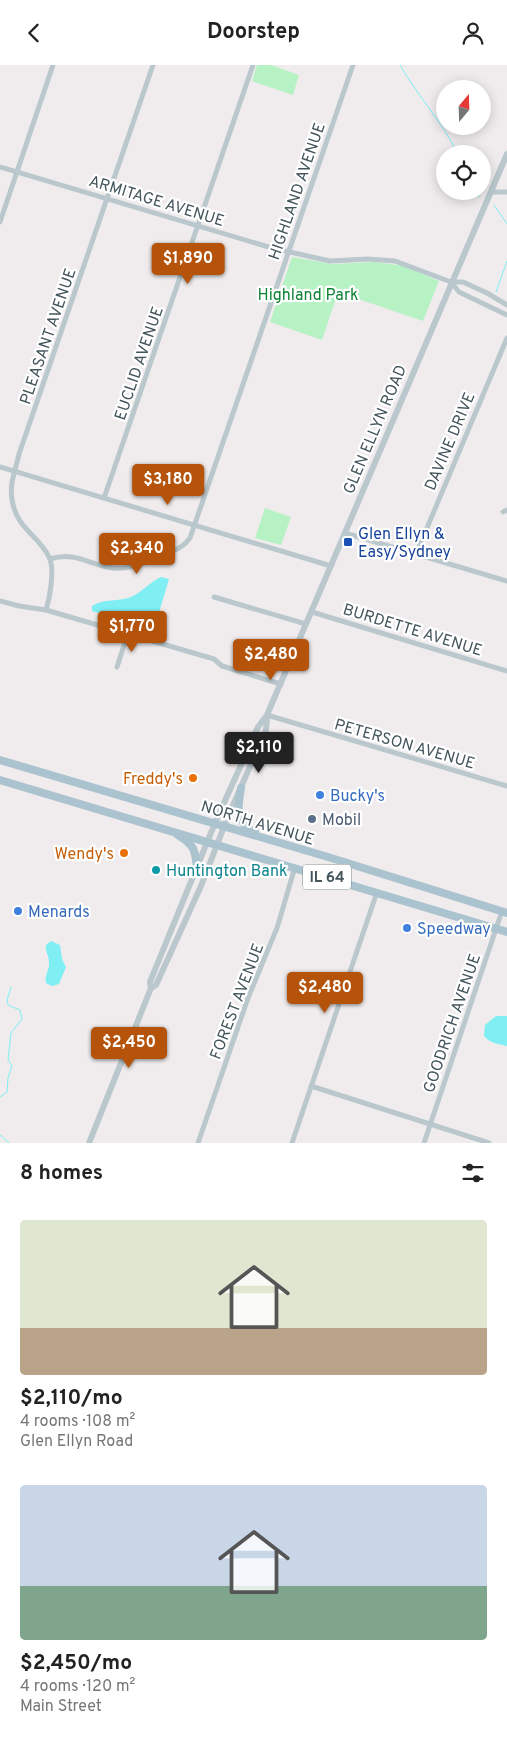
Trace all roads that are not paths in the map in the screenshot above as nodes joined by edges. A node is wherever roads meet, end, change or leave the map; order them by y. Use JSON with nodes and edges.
{"nodes":[{"id":1,"x":53,"y":65,"type":"edge"},
{"id":2,"x":153,"y":65,"type":"edge"},
{"id":3,"x":253,"y":65,"type":"edge"},
{"id":4,"x":353,"y":65,"type":"edge"},
{"id":5,"x":507,"y":154,"type":"edge"},
{"id":6,"x":0,"y":167,"type":"edge"},
{"id":7,"x":17,"y":172,"type":"junction"},
{"id":8,"x":491,"y":192,"type":"joint"},
{"id":9,"x":507,"y":192,"type":"edge"},
{"id":10,"x":108,"y":198,"type":"junction"},
{"id":11,"x":487,"y":200,"type":"edge"},
{"id":12,"x":0,"y":221,"type":"edge"},
{"id":13,"x":198,"y":225,"type":"junction"},
{"id":14,"x":289,"y":252,"type":"junction"},
{"id":15,"x":451,"y":283,"type":"junction"},
{"id":16,"x":507,"y":305,"type":"edge"},
{"id":17,"x":507,"y":315,"type":"edge"},
{"id":18,"x":507,"y":338,"type":"edge"},
{"id":19,"x":0,"y":467,"type":"edge"},
{"id":20,"x":15,"y":471,"type":"junction"},
{"id":21,"x":104,"y":498,"type":"junction"},
{"id":22,"x":196,"y":525,"type":"junction"},
{"id":23,"x":345,"y":533,"type":"junction"},
{"id":24,"x":416,"y":554,"type":"junction"},
{"id":25,"x":50,"y":559,"type":"junction"},
{"id":26,"x":331,"y":566,"type":"junction"},
{"id":27,"x":507,"y":581,"type":"edge"},
{"id":28,"x":214,"y":597,"type":"dead end"},
{"id":29,"x":0,"y":601,"type":"edge"},
{"id":30,"x":46,"y":610,"type":"junction"},
{"id":31,"x":312,"y":612,"type":"junction"},
{"id":32,"x":306,"y":624,"type":"junction"},
{"id":33,"x":128,"y":633,"type":"junction"},
{"id":34,"x":117,"y":667,"type":"dead end"},
{"id":35,"x":507,"y":671,"type":"edge"},
{"id":36,"x":281,"y":684,"type":"junction"},
{"id":37,"x":267,"y":715,"type":"junction"},
{"id":38,"x":0,"y":760,"type":"edge"},
{"id":39,"x":0,"y":780,"type":"edge"},
{"id":40,"x":507,"y":786,"type":"edge"},
{"id":41,"x":241,"y":787,"type":"junction"},
{"id":42,"x":215,"y":823,"type":"junction"},
{"id":43,"x":225,"y":826,"type":"junction"},
{"id":44,"x":160,"y":827,"type":"junction"},
{"id":45,"x":208,"y":841,"type":"junction"},
{"id":46,"x":218,"y":844,"type":"junction"},
{"id":47,"x":289,"y":846,"type":"junction"},
{"id":48,"x":197,"y":867,"type":"junction"},
{"id":49,"x":295,"y":867,"type":"junction"},
{"id":50,"x":377,"y":892,"type":"junction"},
{"id":51,"x":504,"y":912,"type":"edge"},
{"id":52,"x":496,"y":928,"type":"junction"},
{"id":53,"x":507,"y":932,"type":"edge"},
{"id":54,"x":151,"y":988,"type":"junction"},
{"id":55,"x":311,"y":1086,"type":"junction"},
{"id":56,"x":431,"y":1124,"type":"junction"},
{"id":57,"x":89,"y":1143,"type":"edge"},
{"id":58,"x":198,"y":1143,"type":"edge"},
{"id":59,"x":292,"y":1143,"type":"edge"},
{"id":60,"x":424,"y":1143,"type":"edge"},
{"id":61,"x":489,"y":1143,"type":"edge"}],
"edges":[{"from":1,"to":7,"type":"street"},
{"from":2,"to":10,"type":"street","name":"PLEASANT AVENUE"},
{"from":3,"to":13,"type":"street","name":"EUCLID AVENUE"},
{"from":4,"to":14,"type":"street","name":"HIGHLAND AVENUE"},
{"from":5,"to":8,"type":"street","name":"GLEN ELLYN ROAD"},
{"from":6,"to":7,"type":"street","name":"ARMITAGE AVENUE"},
{"from":7,"to":10,"type":"street","name":"ARMITAGE AVENUE"},
{"from":7,"to":12,"type":"street"},
{"from":8,"to":9,"type":"street"},
{"from":10,"to":13,"type":"street","name":"ARMITAGE AVENUE"},
{"from":10,"to":20,"type":"street","name":"PLEASANT AVENUE"},
{"from":11,"to":15,"type":"street","name":"GLEN ELLYN ROAD"},
{"from":13,"to":14,"type":"street","name":"ARMITAGE AVENUE"},
{"from":13,"to":21,"type":"street","name":"EUCLID AVENUE"},
{"from":14,"to":15,"type":"street","name":"ARMITAGE AVENUE"},
{"from":14,"to":22,"type":"street","name":"HIGHLAND AVENUE"},
{"from":15,"to":16,"type":"street","name":"ARMITAGE AVENUE"},
{"from":15,"to":17,"type":"street","name":"ARMITAGE AVENUE"},
{"from":15,"to":23,"type":"street","name":"GLEN ELLYN ROAD"},
{"from":18,"to":24,"type":"street","name":"DAVINE DRIVE"},
{"from":19,"to":20,"type":"street"},
{"from":20,"to":21,"type":"street"},
{"from":20,"to":25,"type":"street","name":"PLEASANT AVENUE"},
{"from":21,"to":22,"type":"street"},
{"from":22,"to":25,"type":"street","name":"HIGHLAND AVENUE"},
{"from":22,"to":26,"type":"street"},
{"from":23,"to":24,"type":"street"},
{"from":23,"to":26,"type":"street","name":"GLEN ELLYN ROAD"},
{"from":24,"to":27,"type":"street"},
{"from":25,"to":30,"type":"street"},
{"from":26,"to":31,"type":"street","name":"GLEN ELLYN ROAD"},
{"from":28,"to":32,"type":"street"},
{"from":29,"to":30,"type":"street"},
{"from":30,"to":33,"type":"street"},
{"from":31,"to":32,"type":"street","name":"GLEN ELLYN ROAD"},
{"from":31,"to":35,"type":"street","name":"BURDETTE AVENUE"},
{"from":32,"to":36,"type":"street","name":"GLEN ELLYN ROAD"},
{"from":33,"to":34,"type":"street"},
{"from":33,"to":36,"type":"street"},
{"from":36,"to":37,"type":"street","name":"GLEN ELLYN ROAD"},
{"from":37,"to":40,"type":"street","name":"PETERSON AVENUE"},
{"from":37,"to":41,"type":"street","name":"GLEN ELLYN ROAD"},
{"from":37,"to":42,"type":"street","name":"GLEN ELLYN ROAD"},
{"from":38,"to":42,"type":"main road","name":"NORTH AVENUE","number":"IL 64"},
{"from":39,"to":44,"type":"main road","name":"NORTH AVENUE","number":"IL 64"},
{"from":41,"to":43,"type":"street","name":"GLEN ELLYN ROAD"},
{"from":41,"to":47,"type":"main road"},
{"from":42,"to":43,"type":"main road","name":"NORTH AVENUE","number":"IL 64"},
{"from":42,"to":45,"type":"street","name":"GLEN ELLYN ROAD"},
{"from":43,"to":46,"type":"street","name":"GLEN ELLYN ROAD"},
{"from":43,"to":47,"type":"main road","name":"NORTH AVENUE","number":"IL 64"},
{"from":44,"to":45,"type":"main road","name":"NORTH AVENUE","number":"IL 64"},
{"from":44,"to":48,"type":"main road"},
{"from":45,"to":46,"type":"main road","name":"NORTH AVENUE","number":"IL 64"},
{"from":45,"to":48,"type":"street","name":"GLEN ELLYN ROAD"},
{"from":46,"to":49,"type":"main road","name":"NORTH AVENUE","number":"IL 64"},
{"from":46,"to":54,"type":"street","name":"GLEN ELLYN ROAD"},
{"from":47,"to":51,"type":"main road","name":"NORTH AVENUE","number":"IL 64"},
{"from":48,"to":54,"type":"street","name":"GLEN ELLYN ROAD"},
{"from":49,"to":50,"type":"main road","name":"NORTH AVENUE","number":"IL 64"},
{"from":49,"to":58,"type":"street","name":"FOREST AVENUE"},
{"from":50,"to":52,"type":"main road","name":"NORTH AVENUE","number":"IL 64"},
{"from":50,"to":55,"type":"street"},
{"from":51,"to":52,"type":"street","name":"GOODRICH AVENUE"},
{"from":52,"to":53,"type":"main road","name":"NORTH AVENUE","number":"IL 64"},
{"from":52,"to":56,"type":"street","name":"GOODRICH AVENUE"},
{"from":54,"to":57,"type":"street"},
{"from":55,"to":56,"type":"street"},
{"from":55,"to":59,"type":"street"},
{"from":56,"to":60,"type":"street","name":"GOODRICH AVENUE"},
{"from":56,"to":61,"type":"street"}]}
